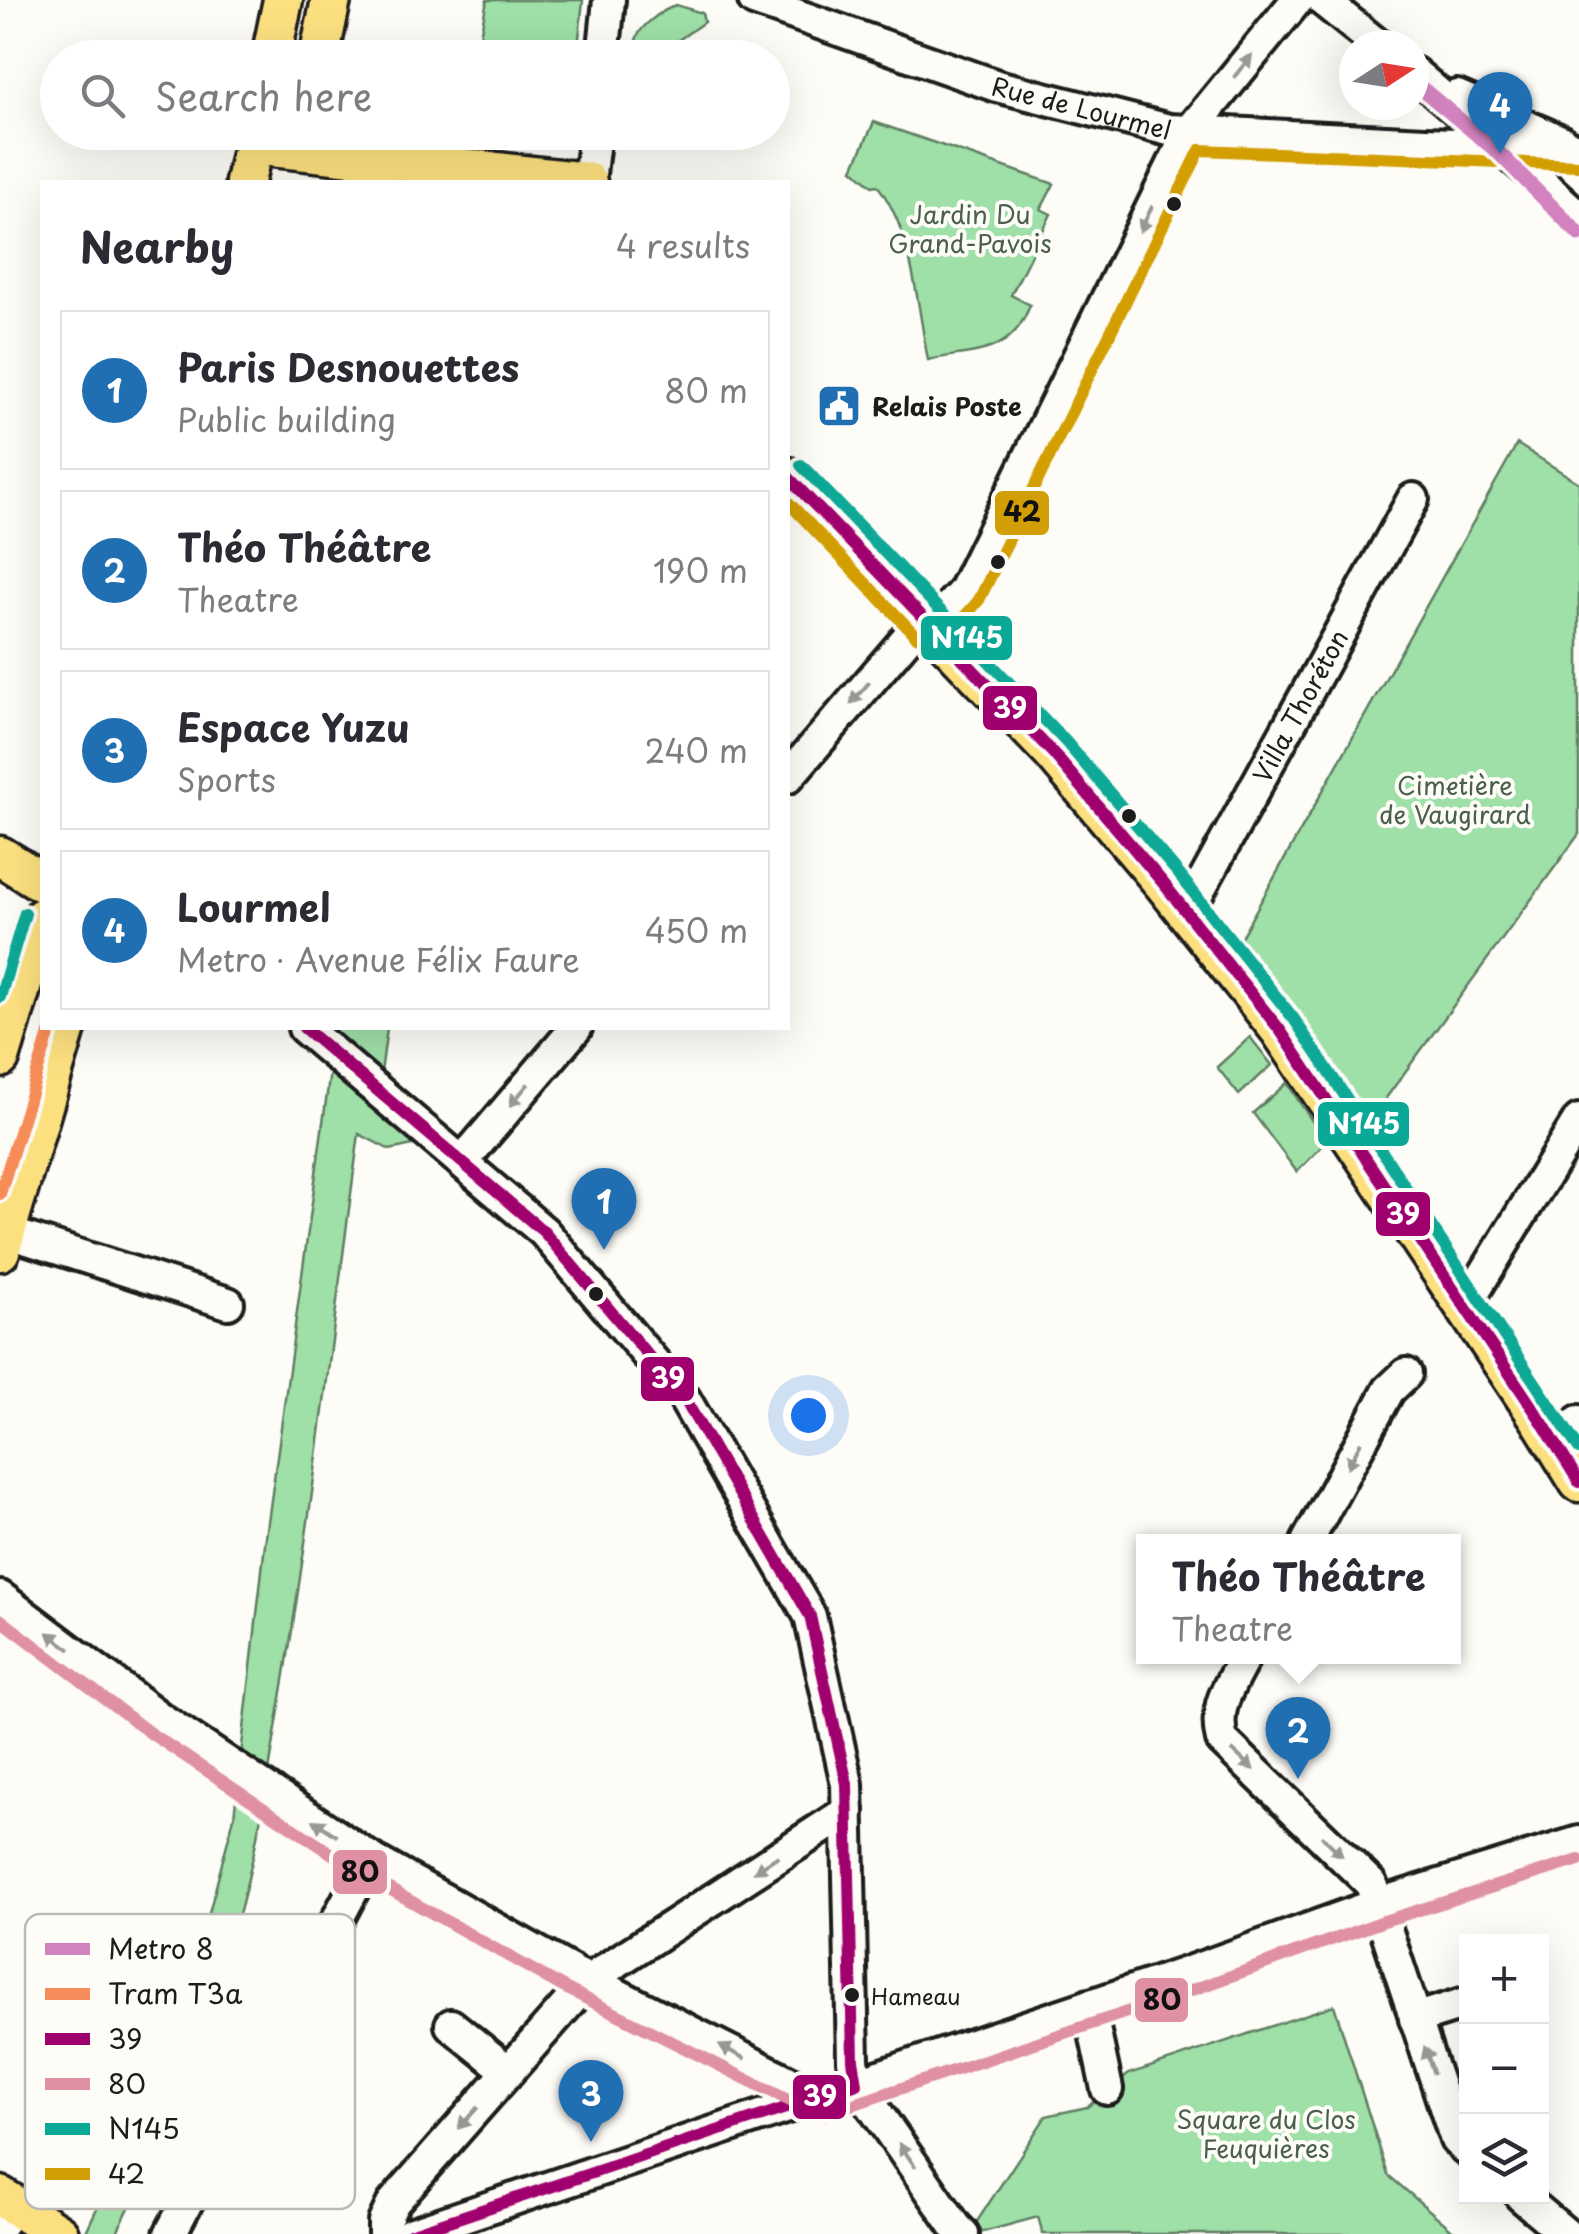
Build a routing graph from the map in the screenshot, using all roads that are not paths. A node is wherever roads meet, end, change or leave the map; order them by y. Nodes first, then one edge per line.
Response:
1 (283, 0) edge
2 (331, 0) edge
3 (610, 0) edge
4 (754, 0) edge
5 (1298, 0) edge
6 (1322, 0) edge
7 (1359, 30) edge
8 (275, 40) edge
9 (323, 40) edge
10 (605, 40) edge
11 (1429, 85) edge
12 (1429, 86) edge
13 (1425, 120) edge
14 (1189, 132) junction
15 (1424, 143) junction
16 (1500, 145) junction
17 (1579, 149) edge
18 (252, 150) edge
19 (592, 150) edge
20 (303, 155) edge
21 (1534, 174) junction
22 (245, 180) edge
23 (567, 180) edge
24 (588, 180) edge
25 (1579, 217) edge
26 (790, 479) edge
27 (1414, 499) dead end
28 (927, 623) junction
29 (790, 775) edge
30 (0, 856) edge
31 (40, 881) edge
32 (1187, 912) junction
33 (40, 925) edge
34 (65, 1030) edge
35 (306, 1030) edge
36 (574, 1030) edge
37 (0, 1058) edge
38 (1579, 1120) edge
39 (462, 1162) junction
40 (3, 1242) edge
41 (228, 1303) dead end
42 (1465, 1306) junction
43 (1406, 1374) dead end
44 (1573, 1452) edge
45 (1311, 1534) edge
46 (0, 1597) edge
47 (1241, 1664) edge
48 (848, 1811) junction
49 (1579, 1842) edge
50 (370, 1858) junction
51 (1378, 1904) junction
52 (340, 1914) edge
53 (590, 1980) junction
54 (1459, 2004) edge
55 (1089, 2006) junction
56 (1415, 2019) junction
57 (450, 2025) dead end
58 (509, 2072) junction
59 (857, 2084) junction
60 (1108, 2090) dead end
61 (819, 2097) junction
62 (1459, 2142) edge
63 (5, 2209) edge
64 (183, 2209) edge
65 (1528, 2214) edge
66 (956, 2232) edge
67 (59, 2234) edge
68 (170, 2234) edge
69 (384, 2234) edge
70 (410, 2234) edge
71 (1566, 2234) edge

1 - 8 main road
2 - 9 main road
3 - 10 street
4 - 14 street, Rue de Lourmel
14 -> 5 street
6 - 7 street
11 - 17 street
12 - 16 street
13 - 15 street
14 - 15 street, Rue de Lourmel
14 -> 28 street
15 - 16 street, Rue de Lourmel
16 - 17 street, Rue de Lourmel
16 - 21 street
17 - 21 street
18 - 22 main road
19 - 24 street
20 - 23 main road
21 - 25 street
26 - 28 main road
27 - 32 street, Villa Thoréton
28 -> 29 street
28 - 32 main road
30 - 31 main road
32 - 42 main road
33 - 37 main road
34 - 40 main road
35 - 39 street
36 -> 39 street
38 - 42 street
39 - 48 street
40 - 41 street
42 - 44 main road
43 -> 45 street
50 -> 46 street
47 -> 51 street
48 -> 53 street
48 - 59 street
49 - 51 street
50 - 52 street
50 - 53 street
51 - 55 street
51 - 56 street
53 - 58 street
61 -> 53 street
54 - 56 street
55 - 59 street
55 - 60 street
62 -> 56 street
57 - 58 street
58 -> 69 street
59 - 61 street
66 -> 59 street
61 - 70 street
63 - 67 main road
64 - 68 street
65 - 71 street

